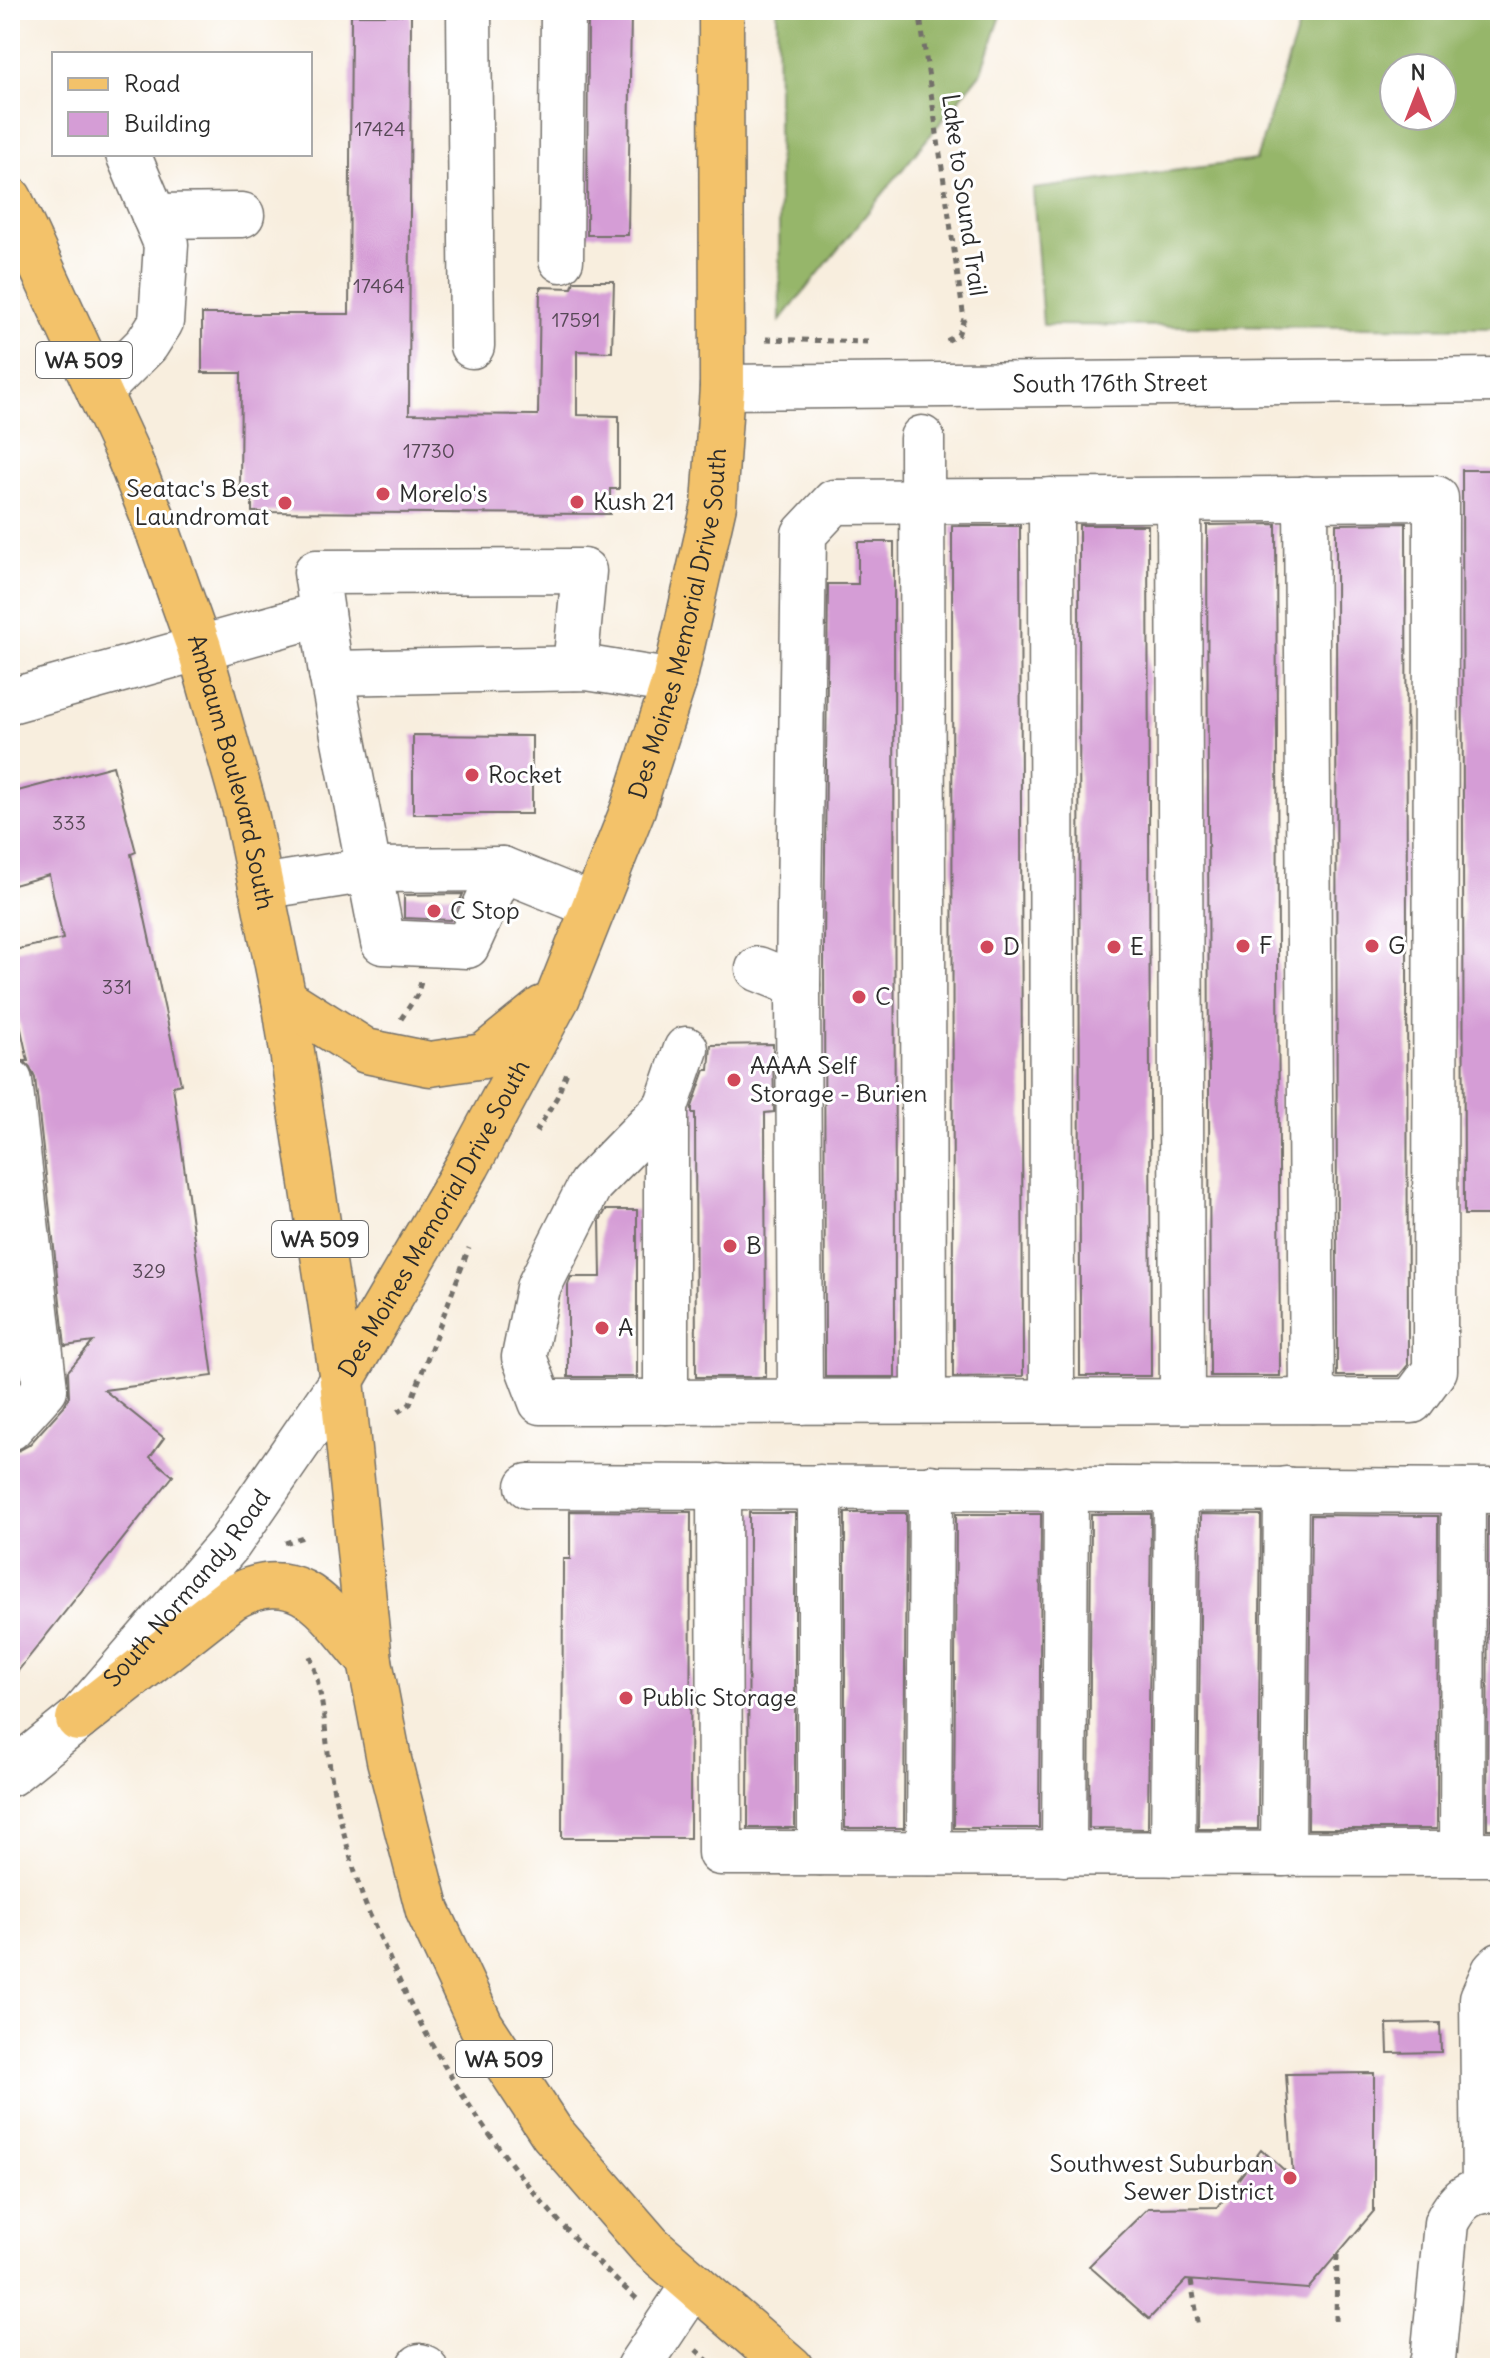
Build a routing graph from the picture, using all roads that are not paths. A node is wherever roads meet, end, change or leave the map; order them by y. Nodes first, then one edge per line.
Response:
1 (469, 10) edge
2 (563, 10) edge
3 (721, 10) edge
4 (129, 156) edge
5 (10, 199) edge
6 (242, 215) dead end
7 (154, 216) junction
8 (561, 260) dead end
9 (472, 346) dead end
10 (1500, 380) edge
11 (722, 387) junction
12 (99, 392) junction
13 (922, 438) dead end
14 (1306, 498) junction
15 (1051, 500) junction
16 (1179, 500) junction
17 (922, 501) junction
18 (322, 614) junction
19 (199, 647) junction
20 (575, 668) junction
21 (331, 673) junction
22 (674, 682) junction
23 (10, 701) edge
24 (502, 869) junction
25 (369, 870) junction
26 (261, 887) junction
27 (594, 906) junction
28 (758, 969) dead end
29 (798, 985) junction
30 (558, 997) junction
31 (284, 999) junction
32 (686, 1049) dead end
33 (10, 1081) edge
34 (666, 1107) junction
35 (342, 1380) junction
36 (924, 1401) junction
37 (1052, 1401) junction
38 (1182, 1401) junction
39 (1312, 1401) junction
40 (666, 1402) junction
41 (800, 1402) junction
42 (10, 1428) edge
43 (528, 1486) dead end
44 (719, 1486) junction
45 (820, 1487) junction
46 (931, 1487) junction
47 (1066, 1488) junction
48 (1176, 1489) junction
49 (1286, 1489) junction
50 (1482, 1491) edge
51 (370, 1661) junction
52 (78, 1719) junction
53 (10, 1774) edge
54 (820, 1853) junction
55 (929, 1853) junction
56 (1064, 1854) junction
57 (1173, 1854) junction
58 (1283, 1854) junction
59 (1481, 1854) edge
60 (1500, 1965) edge
61 (1492, 2189) edge
62 (694, 2284) junction
63 (638, 2368) edge
64 (791, 2368) edge
65 (1430, 2368) edge

1 - 9 street
2 - 8 street
3 - 11 main road, Des Moines Memorial Drive South
4 - 7 street
5 - 12 main road, Ambaum Boulevard South / WA 509
6 - 7 street
7 - 12 street
10 - 11 street, South 176th Street
11 - 22 main road, Des Moines Memorial Drive South
12 - 19 main road, Ambaum Boulevard South / WA 509
13 - 17 street
14 - 16 street
14 - 39 street
14 - 39 street
15 - 16 street
15 - 17 street
15 - 37 street
16 - 38 street
17 - 29 street
17 - 36 street
18 - 19 street
18 - 20 street
18 - 21 street
19 - 23 street
19 - 26 main road, Ambaum Boulevard South / WA 509
20 - 21 street
20 - 22 street
21 - 25 street
22 - 27 main road, Des Moines Memorial Drive South
24 - 25 street
24 - 25 street
24 - 27 street
25 - 26 street
26 - 31 main road, Ambaum Boulevard South / WA 509
27 - 30 main road, Des Moines Memorial Drive South
28 - 29 street
29 - 41 street
30 - 31 main road
30 - 35 main road, Des Moines Memorial Drive South
31 - 35 main road, Ambaum Boulevard South / WA 509
32 - 34 street
33 - 42 street
34 - 40 street
34 - 40 street
35 - 51 main road, Des Moines Memorial Drive South / WA 509
35 - 52 street, South Normandy Road
36 - 37 street
36 - 41 street
37 - 38 street
38 - 39 street
40 - 41 street
43 - 44 street
44 - 45 street
44 - 54 street
45 - 46 street
45 - 54 street
46 - 47 street
46 - 55 street
47 - 48 street
47 - 56 street
48 - 49 street
48 - 57 street
49 - 50 street
49 - 58 street
50 - 59 street
51 - 52 main road
51 - 62 main road, Des Moines Memorial Drive South / WA 509
52 - 53 street, South Normandy Road
54 - 55 street
55 - 56 street
56 - 57 street
57 - 58 street
58 - 59 street
60 - 61 street
61 - 65 street
62 - 63 street
62 - 64 main road, Des Moines Memorial Drive South / WA 509

